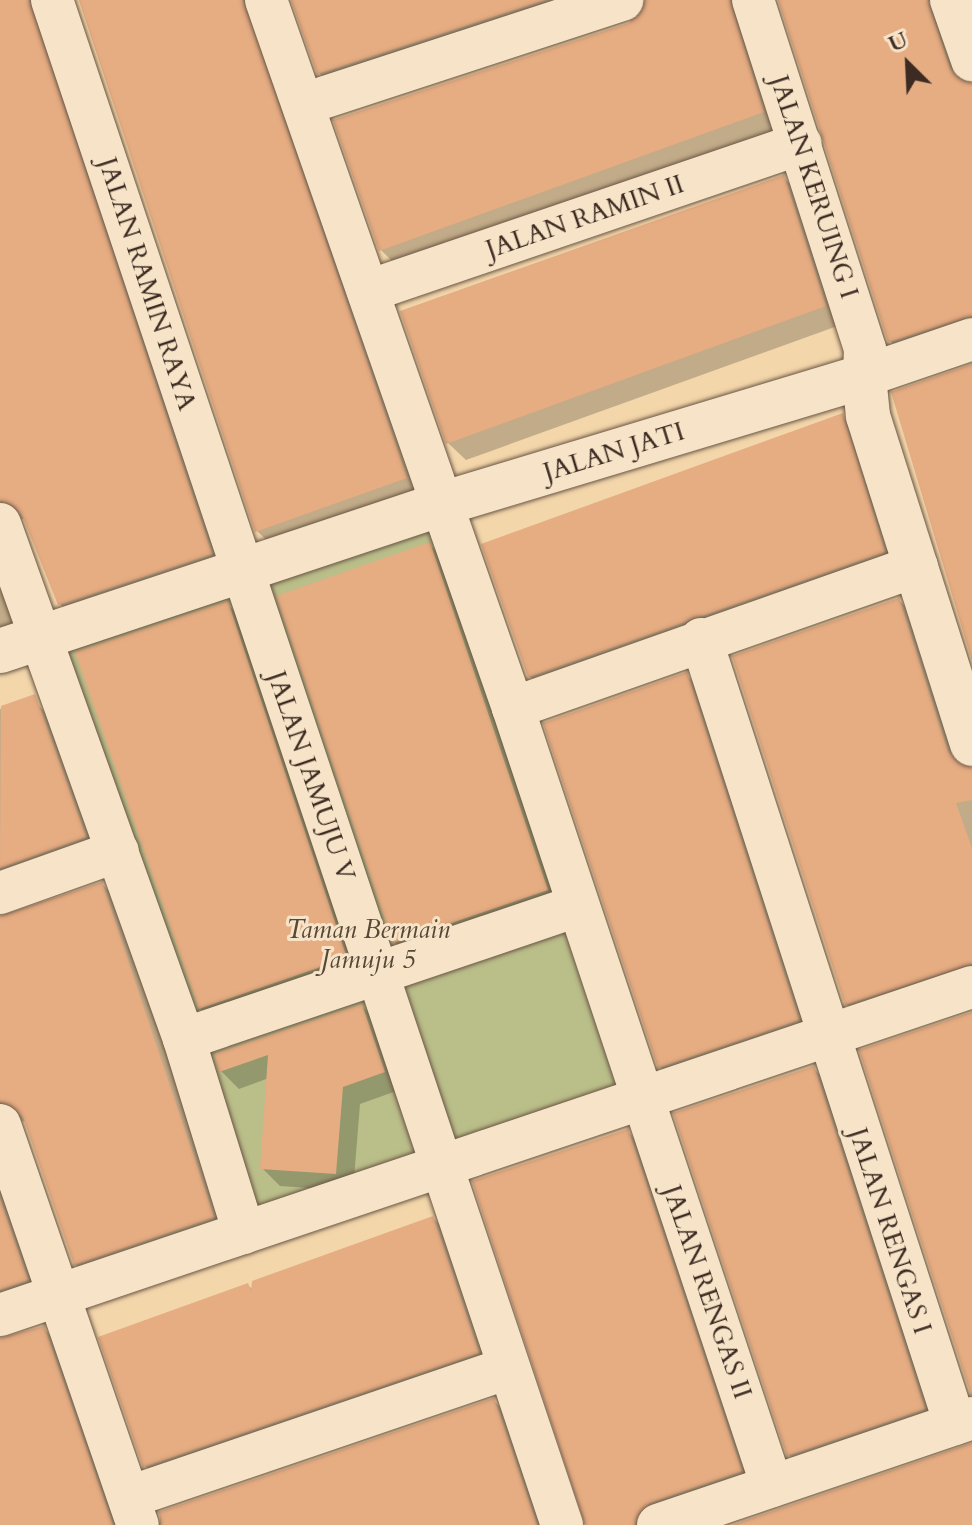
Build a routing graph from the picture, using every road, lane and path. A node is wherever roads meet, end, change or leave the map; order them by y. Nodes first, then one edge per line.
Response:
1 (52, 0) edge
2 (266, 0) edge
3 (622, 0) edge
4 (753, 0) edge
5 (951, 0) edge
6 (972, 60) edge
7 (304, 104) junction
8 (801, 144) junction
9 (368, 291) junction
10 (972, 339) edge
11 (864, 376) junction
12 (438, 505) junction
13 (0, 524) edge
14 (917, 566) junction
15 (242, 569) junction
16 (701, 639) junction
17 (20, 644) edge
18 (513, 708) junction
19 (972, 744) edge
20 (118, 851) junction
21 (0, 893) edge
22 (574, 907) junction
23 (375, 969) junction
24 (972, 987) edge
25 (826, 1037) junction
26 (184, 1039) junction
27 (642, 1097) junction
28 (0, 1125) edge
29 (441, 1165) junction
30 (244, 1233) junction
31 (58, 1295) junction
32 (0, 1315) edge
33 (509, 1368) junction
34 (963, 1421) edge
35 (772, 1486) junction
36 (134, 1511) edge
37 (562, 1525) edge
38 (658, 1525) edge

1 - 15 street, JALAN RAMIN RAYA
2 - 7 street, JALAN RENGAS II
3 - 7 street
4 - 8 street, JALAN KERUING I
5 - 6 street
7 - 9 street, JALAN RENGAS II
8 - 9 street, JALAN RAMIN II
8 - 11 street, JALAN KERUING I
9 - 12 street, JALAN RENGAS II
10 - 11 street
11 - 12 street, JALAN JATI
11 - 14 street
12 - 15 street, JALAN JATI
12 - 18 street, JALAN RENGAS II
13 - 17 street
14 - 16 street
14 - 19 street
15 - 17 street, JALAN JATI
15 - 23 street, JALAN JAMUJU V
16 - 18 street
16 - 25 street, JALAN RENGAS I
17 - 20 street
18 - 22 street, JALAN RENGAS II
20 - 21 street
20 - 26 street
22 - 23 street
22 - 27 street, JALAN RENGAS II
23 - 26 street
23 - 29 street, JALAN JAMUJU V
24 - 25 street
25 - 27 street
25 - 34 street, JALAN RENGAS I
26 - 30 street
27 - 29 street
27 - 35 street, JALAN RENGAS II
28 - 31 street
29 - 30 street
29 - 33 street, JALAN JAMUJU V
30 - 31 street
31 - 32 street
31 - 36 street
33 - 36 street
33 - 37 street, JALAN JAMUJU V
34 - 35 street
35 - 38 street

